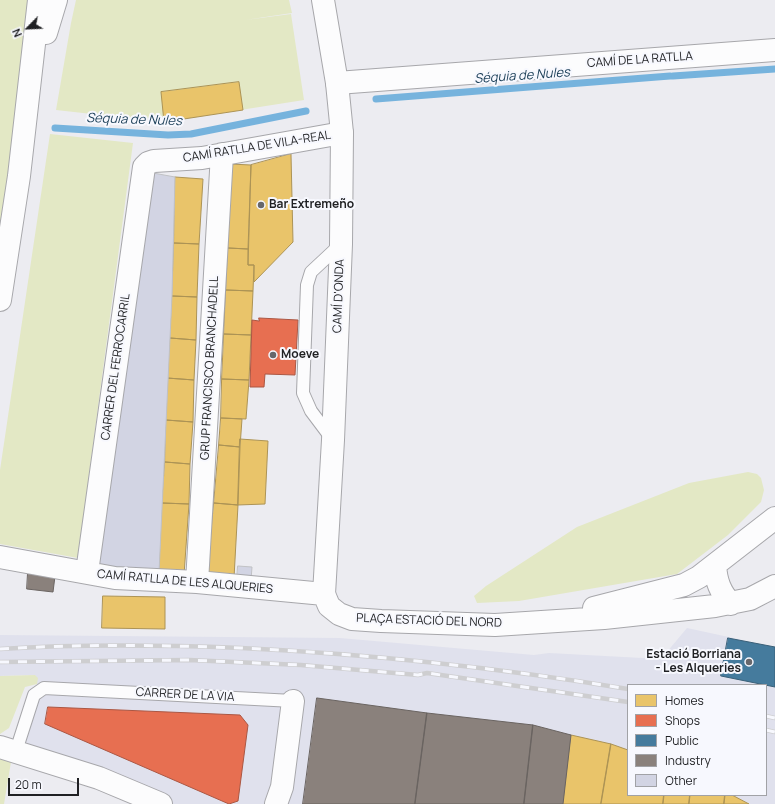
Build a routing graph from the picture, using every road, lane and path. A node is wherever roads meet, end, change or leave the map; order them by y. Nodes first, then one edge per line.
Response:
1 (40, 0) edge
2 (56, 0) edge
3 (323, 0) edge
4 (775, 50) edge
5 (338, 83) junction
6 (28, 90) junction
7 (342, 133) junction
8 (222, 154) junction
9 (148, 163) joint
10 (341, 244) junction
11 (0, 300) edge
12 (333, 440) junction
13 (775, 519) edge
14 (0, 557) edge
15 (715, 565) junction
16 (87, 572) junction
17 (198, 582) junction
18 (775, 586) edge
19 (324, 594) junction
20 (731, 604) junction
21 (545, 621) junction
22 (293, 701) joint
23 (8, 749) edge
24 (161, 804) edge
25 (276, 804) edge

1 - 6 street
2 - 6 street
3 - 5 street, CAMÍ D'ONDA
4 - 5 street, CAMÍ DE LA RATLLA
5 - 7 street, CAMÍ D'ONDA
6 - 11 street
7 - 8 street, CAMÍ RATLLA DE VILA-REAL
7 - 10 street, CAMÍ D'ONDA
8 - 9 street, CAMÍ RATLLA DE VILA-REAL
8 - 17 street, GRUP FRANCISCO BRANCHADELL
9 - 16 street, CARRER DEL FERROCARRIL
10 - 12 street, CAMÍ D'ONDA
10 - 12 lane
12 - 19 street, CAMÍ D'ONDA
13 - 15 street, PLAÇA ESTACIÓ DEL NORD
14 - 16 street, CAMÍ RATLLA DE LES ALQUERIES
15 - 20 street
15 - 21 street, PLAÇA ESTACIÓ DEL NORD
16 - 17 street, CAMÍ RATLLA DE LES ALQUERIES
17 - 19 street, CAMÍ RATLLA DE LES ALQUERIES
18 - 20 street, PLAÇA ESTACIÓ DEL NORD
19 - 21 street, PLAÇA ESTACIÓ DEL NORD
20 - 21 street, PLAÇA ESTACIÓ DEL NORD
22 - 23 lane, CARRER DE LA VIA
22 - 25 street, CARRER DE LA VIA
23 - 24 street

